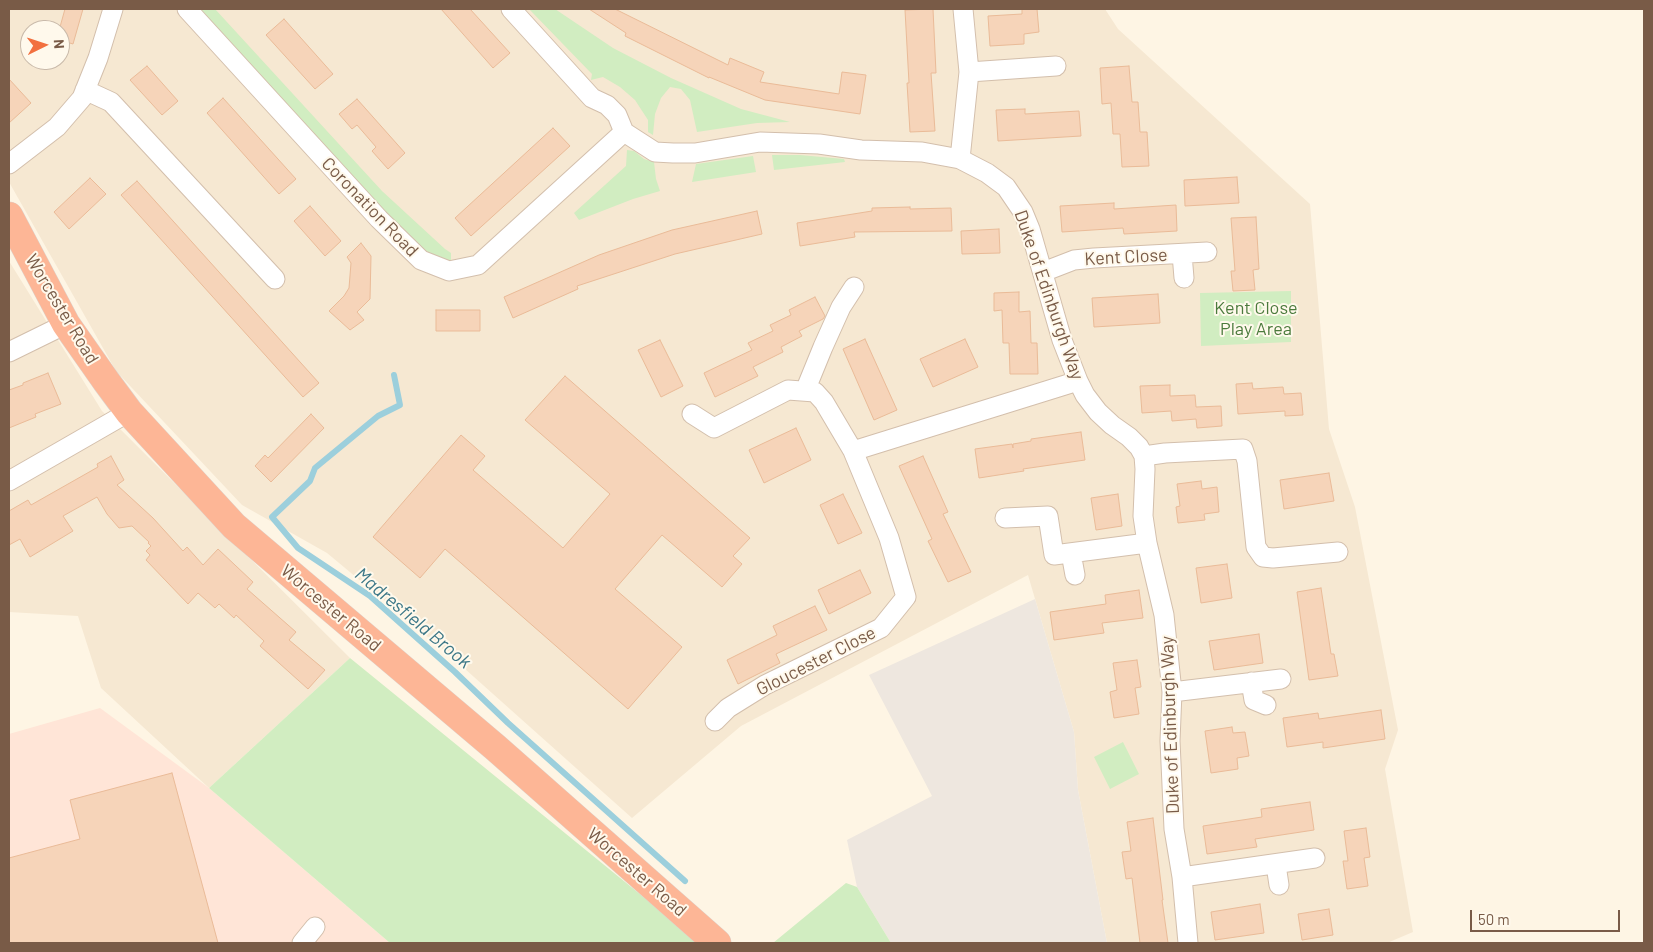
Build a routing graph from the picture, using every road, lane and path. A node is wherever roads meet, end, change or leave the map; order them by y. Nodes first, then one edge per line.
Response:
1 (113, 9) edge
2 (187, 9) edge
3 (511, 9) edge
4 (964, 9) edge
5 (1056, 66) dead end
6 (969, 72) junction
7 (85, 90) junction
8 (624, 132) junction
9 (960, 159) junction
10 (9, 164) edge
11 (9, 216) edge
12 (1207, 252) dead end
13 (1182, 254) junction
14 (1042, 272) junction
15 (275, 278) dead end
16 (1184, 278) dead end
17 (854, 287) dead end
18 (66, 324) junction
19 (9, 352) edge
20 (1078, 381) junction
21 (805, 391) junction
22 (129, 412) junction
23 (692, 414) dead end
24 (853, 451) junction
25 (1144, 456) junction
26 (9, 481) edge
27 (1005, 518) dead end
28 (1147, 543) junction
29 (1338, 552) dead end
30 (1071, 553) junction
31 (1075, 575) dead end
32 (1281, 679) dead end
33 (1251, 682) junction
34 (1172, 692) junction
35 (1266, 705) dead end
36 (715, 721) dead end
37 (1315, 858) dead end
38 (1276, 865) junction
39 (1182, 878) junction
40 (1279, 884) dead end
41 (315, 927) dead end
42 (302, 943) edge
43 (717, 943) edge
44 (1188, 943) edge

1 - 7 street
2 - 8 street, Coronation Road
3 - 8 street, Duke of Edinburgh Way
4 - 6 street
5 - 6 street
6 - 9 street
7 - 10 street
7 - 15 street
8 - 9 street, Duke of Edinburgh Way
9 - 14 street, Duke of Edinburgh Way
11 - 18 highway, Worcester Road
12 - 13 street, Kent Close
13 - 14 street, Kent Close
13 - 16 street, Kent Close
14 - 20 street, Duke of Edinburgh Way
17 - 21 street
18 - 19 street
18 - 22 highway, Worcester Road
20 - 24 street
20 - 25 street, Duke of Edinburgh Way
21 - 23 street
21 - 24 street, Gloucester Close
22 - 26 street
22 - 43 highway, Worcester Road
24 - 36 street, Gloucester Close
25 - 28 street, Duke of Edinburgh Way
25 - 29 street
27 - 30 street
28 - 30 street
28 - 34 street, Duke of Edinburgh Way
30 - 31 street
32 - 33 street
33 - 34 street
33 - 35 street
34 - 39 street, Duke of Edinburgh Way
37 - 38 street
38 - 39 street
38 - 40 street
39 - 44 street, Duke of Edinburgh Way
41 - 42 street

